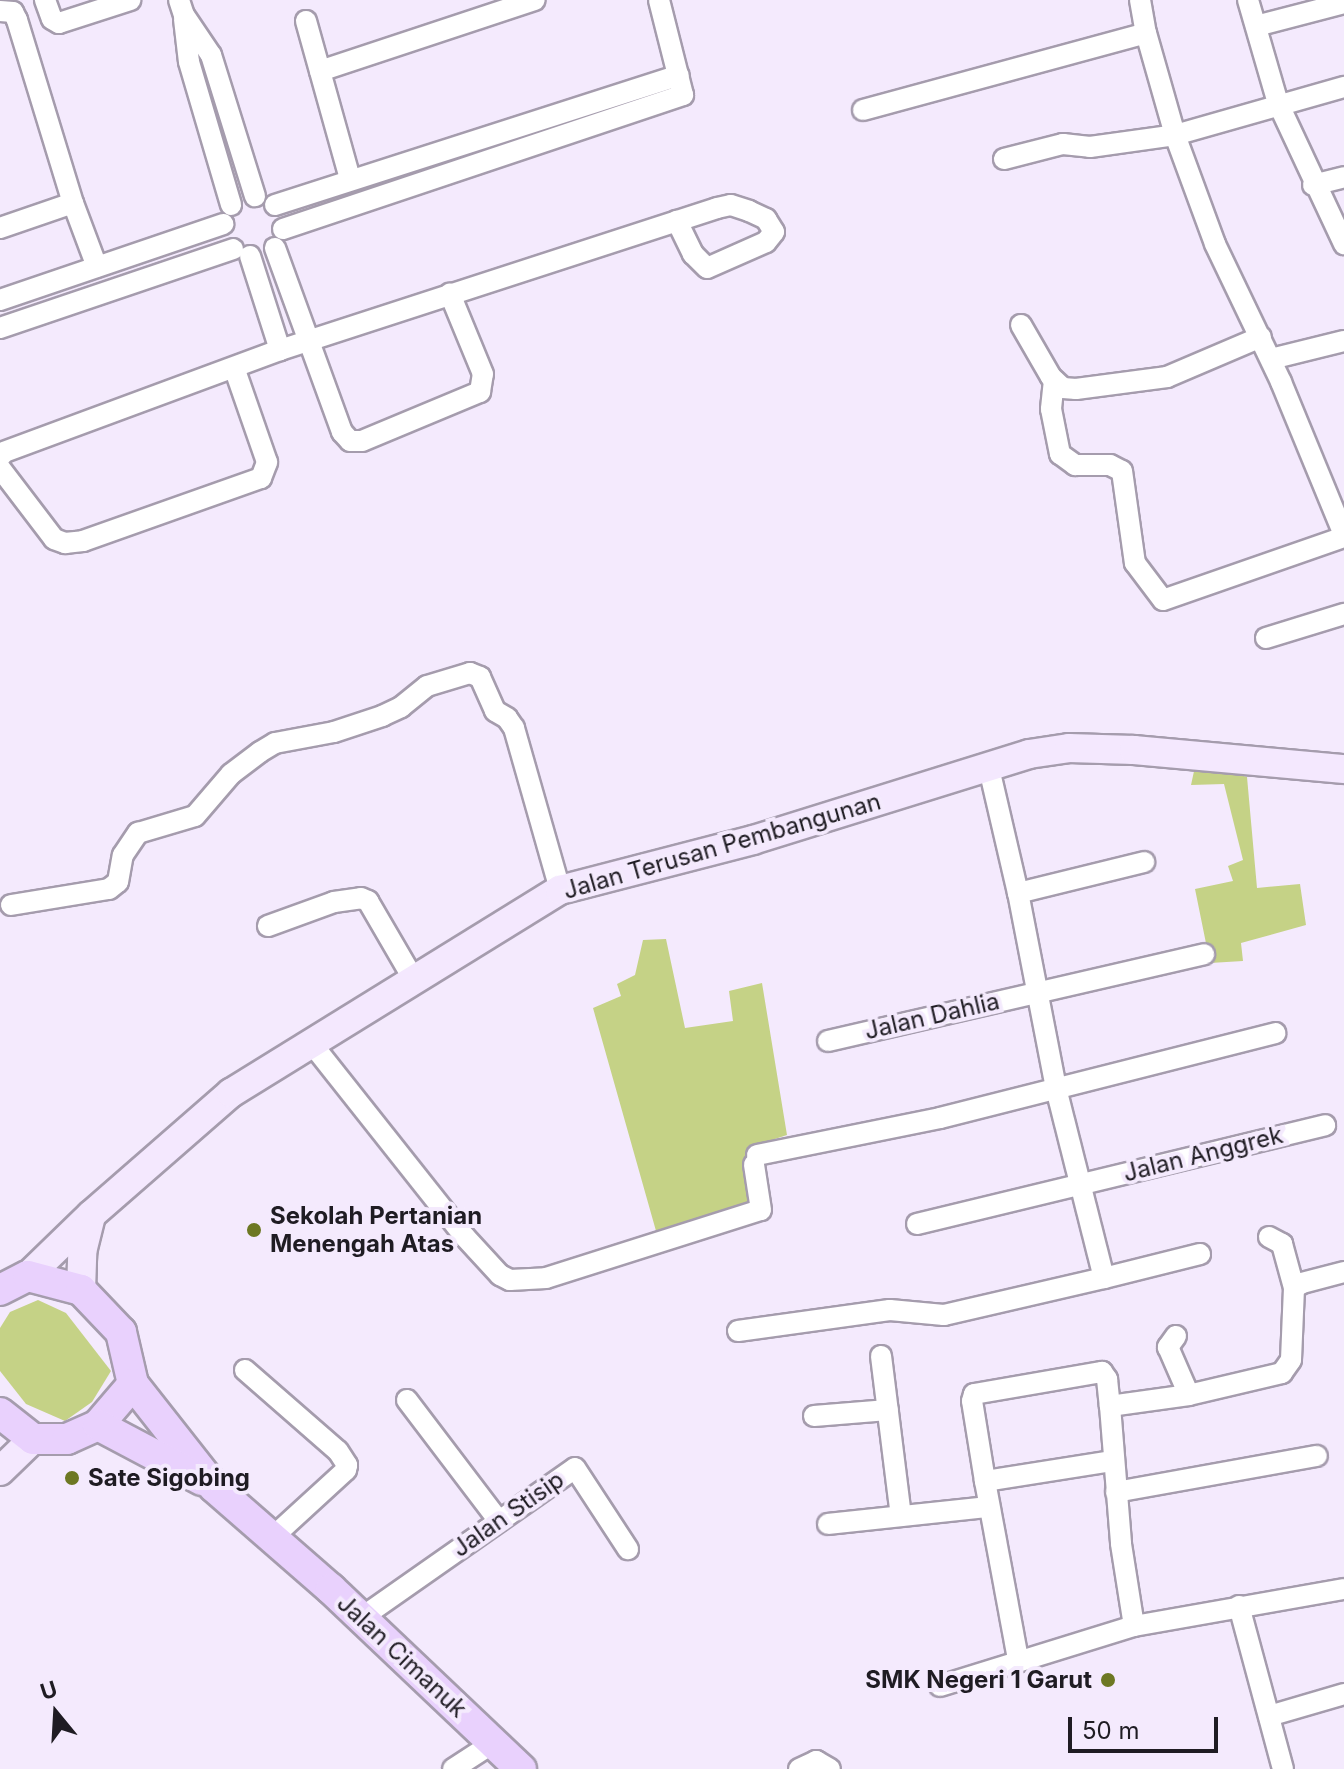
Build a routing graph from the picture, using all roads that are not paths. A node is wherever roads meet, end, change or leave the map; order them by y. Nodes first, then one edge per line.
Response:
1 (45, 0) edge
2 (130, 0) edge
3 (535, 0) edge
4 (659, 0) edge
5 (1140, 0) edge
6 (1248, 0) edge
7 (1344, 3) edge
8 (181, 7) edge
9 (0, 11) edge
10 (306, 21) dead end
11 (1256, 26) junction
12 (1146, 33) junction
13 (320, 71) junction
14 (679, 75) junction
15 (1344, 87) edge
16 (1278, 103) junction
17 (863, 110) dead end
18 (1175, 135) junction
19 (481, 138) junction
20 (1004, 159) dead end
21 (488, 161) junction
22 (1344, 177) edge
23 (350, 179) junction
24 (1313, 185) junction
25 (255, 196) junction
26 (73, 203) junction
27 (231, 205) junction
28 (275, 205) junction
29 (677, 221) dead end
30 (223, 224) junction
31 (0, 228) edge
32 (279, 239) junction
33 (1344, 244) edge
34 (241, 252) junction
35 (97, 267) junction
36 (450, 294) junction
37 (0, 300) edge
38 (1021, 325) dead end
39 (0, 328) edge
40 (1261, 337) junction
41 (308, 341) junction
42 (1344, 341) edge
43 (280, 350) junction
44 (1271, 359) junction
45 (235, 370) junction
46 (1054, 380) junction
47 (0, 457) edge
48 (0, 468) edge
49 (1344, 536) edge
50 (1344, 614) edge
51 (1266, 638) dead end
52 (989, 768) junction
53 (1344, 769) edge
54 (1144, 862) dead end
55 (560, 890) junction
56 (1018, 893) junction
57 (11, 905) dead end
58 (268, 926) dead end
59 (1204, 954) dead end
60 (414, 980) junction
61 (1037, 992) junction
62 (1275, 1033) dead end
63 (828, 1041) dead end
64 (312, 1044) junction
65 (1056, 1088) junction
66 (1325, 1125) dead end
67 (1081, 1184) junction
68 (91, 1215) junction
69 (917, 1224) dead end
70 (1269, 1237) dead end
71 (1200, 1254) dead end
72 (1344, 1272) edge
73 (11, 1278) edge
74 (1104, 1278) junction
75 (1294, 1288) junction
76 (81, 1290) junction
77 (738, 1331) dead end
78 (1176, 1336) dead end
79 (881, 1356) dead end
80 (245, 1370) dead end
81 (133, 1384) junction
82 (1189, 1395) junction
83 (407, 1400) dead end
84 (1110, 1406) junction
85 (888, 1410) junction
86 (0, 1413) edge
87 (814, 1416) dead end
88 (98, 1425) junction
89 (33, 1439) junction
90 (1317, 1456) dead end
91 (1112, 1461) junction
92 (0, 1471) edge
93 (985, 1481) junction
94 (214, 1487) junction
95 (1116, 1492) junction
96 (988, 1507) junction
97 (901, 1516) junction
98 (499, 1521) junction
99 (828, 1524) dead end
100 (277, 1542) junction
101 (628, 1549) dead end
102 (1344, 1589) edge
103 (1239, 1606) junction
104 (361, 1618) junction
105 (1134, 1626) junction
106 (1018, 1659) junction
107 (940, 1686) dead end
108 (1344, 1694) edge
109 (1269, 1716) junction
110 (493, 1743) junction
111 (453, 1769) edge
112 (521, 1769) edge
113 (799, 1769) edge
114 (830, 1769) edge
115 (1283, 1769) edge

1 - 2 street
3 - 13 street
4 - 14 street
5 - 12 street
6 - 11 street
7 - 11 street
8 - 25 street
8 - 27 street
9 - 26 street
10 - 13 street
11 - 16 street
12 - 17 street
12 - 18 street
13 - 23 street
14 - 19 street
14 - 21 street
15 - 16 street
16 - 18 street
16 - 24 street
18 - 20 street
18 - 40 street
19 - 21 street
19 - 23 street
21 - 32 street
22 - 24 street
23 - 28 street
24 - 33 street
25 - 27 street
25 - 28 street
26 - 31 street
26 - 35 street
27 - 30 street
28 - 32 street
29 - 36 street
30 - 34 street
30 - 35 street
32 - 34 street
32 - 41 street
34 - 39 street
34 - 43 street
35 - 37 street
36 - 41 street
36 - 41 street
38 - 46 street
40 - 44 street
40 - 46 street
41 - 43 street
42 - 44 street
43 - 45 street
44 - 49 street
45 - 47 street
45 - 48 street
46 - 49 street
50 - 51 street
52 - 53 street, Jalan Terusan Pembangunan
52 - 55 street, Jalan Terusan Pembangunan
52 - 56 street
54 - 56 street
55 - 57 street
55 - 60 street, Jalan Terusan Pembangunan
56 - 61 street
58 - 60 street
59 - 61 street, Jalan Dahlia
60 - 64 street, Jalan Terusan Pembangunan
61 - 63 street, Jalan Dahlia
61 - 65 street
62 - 65 street
64 - 65 street
64 - 68 street, Jalan Terusan Pembangunan
65 - 67 street
66 - 67 street, Jalan Anggrek
67 - 69 street, Jalan Anggrek
67 - 74 street
68 - 73 street, Jalan Terusan Pembangunan
68 - 76 street
70 - 75 street
71 - 74 street
72 - 75 street
73 - 76 main road
74 - 77 street
75 - 82 street
76 - 81 main road
78 - 82 street
79 - 85 street
80 - 100 street
81 - 88 main road
81 - 94 main road
82 - 84 street
83 - 98 street
84 - 91 street
84 - 93 street
85 - 87 street
85 - 97 street
86 - 89 main road
88 - 89 main road
88 - 94 main road
89 - 92 street
90 - 95 street
91 - 93 street
91 - 95 street
93 - 96 street
94 - 100 main road, Jalan Cimanuk
95 - 105 street
96 - 97 street
96 - 106 street
97 - 99 street
98 - 101 street, Jalan Stisip
98 - 104 street, Jalan Stisip
100 - 104 main road, Jalan Cimanuk
102 - 103 street
103 - 105 street
103 - 109 street
104 - 110 main road, Jalan Cimanuk
105 - 106 street
106 - 107 street
108 - 109 street
109 - 115 street
110 - 111 street
110 - 112 main road, Jalan Cimanuk
113 - 114 street

